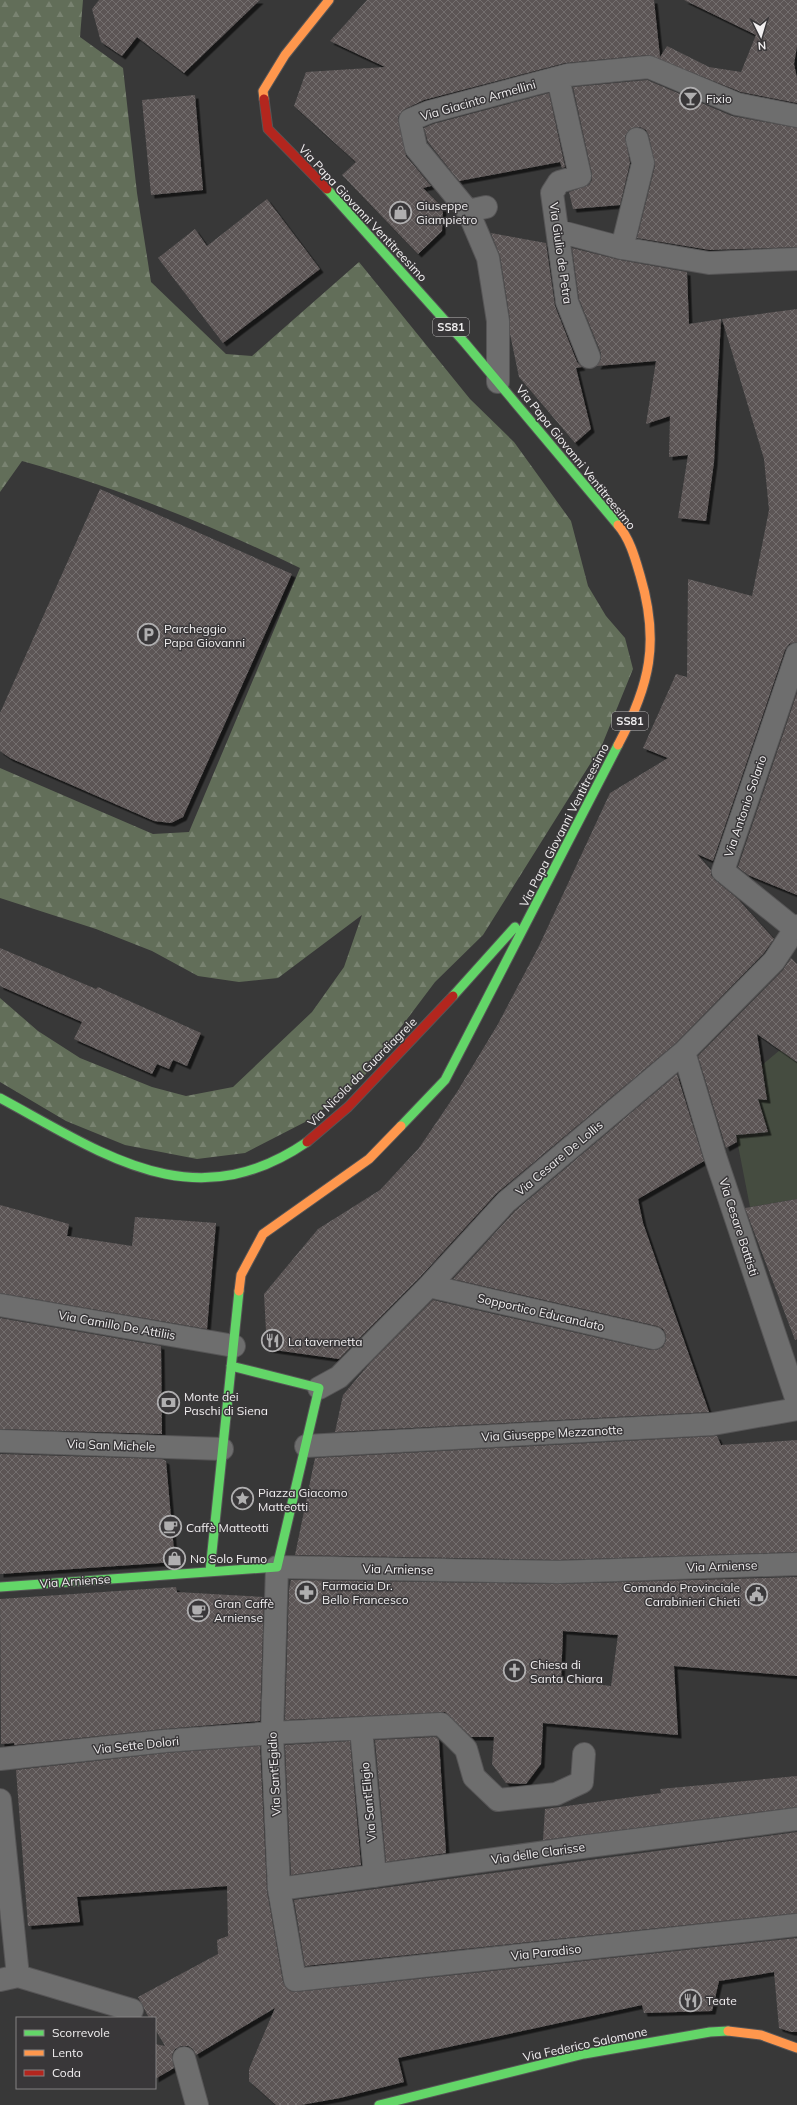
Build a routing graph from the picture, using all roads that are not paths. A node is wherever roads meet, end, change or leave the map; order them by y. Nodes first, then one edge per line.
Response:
1 (329, 0) edge
2 (558, 78) junction
3 (797, 116) edge
4 (637, 139) dead end
5 (558, 231) junction
6 (622, 248) junction
7 (795, 259) edge
8 (589, 356) dead end
9 (498, 382) junction
10 (797, 654) edge
11 (541, 895) junction
12 (796, 928) edge
13 (684, 1052) junction
14 (0, 1098) edge
15 (429, 1286) junction
16 (0, 1305) edge
17 (654, 1338) dead end
18 (232, 1356) junction
19 (319, 1388) junction
20 (797, 1401) edge
21 (797, 1409) edge
22 (0, 1441) edge
23 (306, 1446) junction
24 (222, 1449) junction
25 (797, 1564) edge
26 (277, 1567) junction
27 (210, 1571) junction
28 (0, 1587) edge
29 (361, 1729) junction
30 (272, 1733) junction
31 (584, 1754) dead end
32 (0, 1759) edge
33 (0, 1800) edge
34 (797, 1819) edge
35 (375, 1876) junction
36 (279, 1889) junction
37 (797, 1925) edge
38 (9, 1978) edge
39 (295, 1980) joint
40 (132, 2010) dead end
41 (797, 2048) edge
42 (184, 2058) dead end
43 (197, 2105) edge
44 (379, 2105) edge

1 - 9 main road, Via Papa Giovanni Ventitreesimo / SS81
2 - 3 street, Via Giacinto Armellini
2 - 5 street, Via Giulio de Petra
2 - 9 street, Via Giacinto Armellini
4 - 6 street
5 - 6 street
5 - 8 street, Via Giulio de Petra
6 - 7 street
9 - 11 main road, Via Papa Giovanni Ventitreesimo / SS81
10 - 12 street, Via Antonio Solario
11 - 14 main road, Via Nicola da Guardiagrele
11 - 18 main road, Via Papa Giovanni Ventitreesimo
12 - 13 street, Via Cesare De Lollis
13 - 15 street, Via Cesare De Lollis
13 - 20 street, Via Cesare Battisti
15 - 17 street, Sopportico Educandato
15 - 19 street, Via Cesare De Lollis
16 - 18 street, Via Camillo De Attiliis
18 - 19 main road
18 - 24 main road, Via Papa Giovanni Ventitreesimo
19 - 23 main road
21 - 23 street, Via Giuseppe Mezzanotte
22 - 24 street, Via San Michele
23 - 26 main road
24 - 27 main road, Via Papa Giovanni Ventitreesimo
25 - 26 street, Via Arniense
26 - 27 main road, Via Arniense
26 - 30 street, Via Sant'Egidio
27 - 28 main road, Via Arniense
29 - 30 street
29 - 31 street
29 - 35 street, Via Sant'Eligio
30 - 32 street, Via Sette Dolori
30 - 36 street, Via Sant'Egidio
33 - 38 street
34 - 35 street, Via delle Clarisse
35 - 36 street, Via delle Clarisse
36 - 39 street, Via Sant'Egidio
37 - 39 street, Via Paradiso
38 - 40 street
41 - 44 main road, Via Federico Salomone
42 - 43 street

